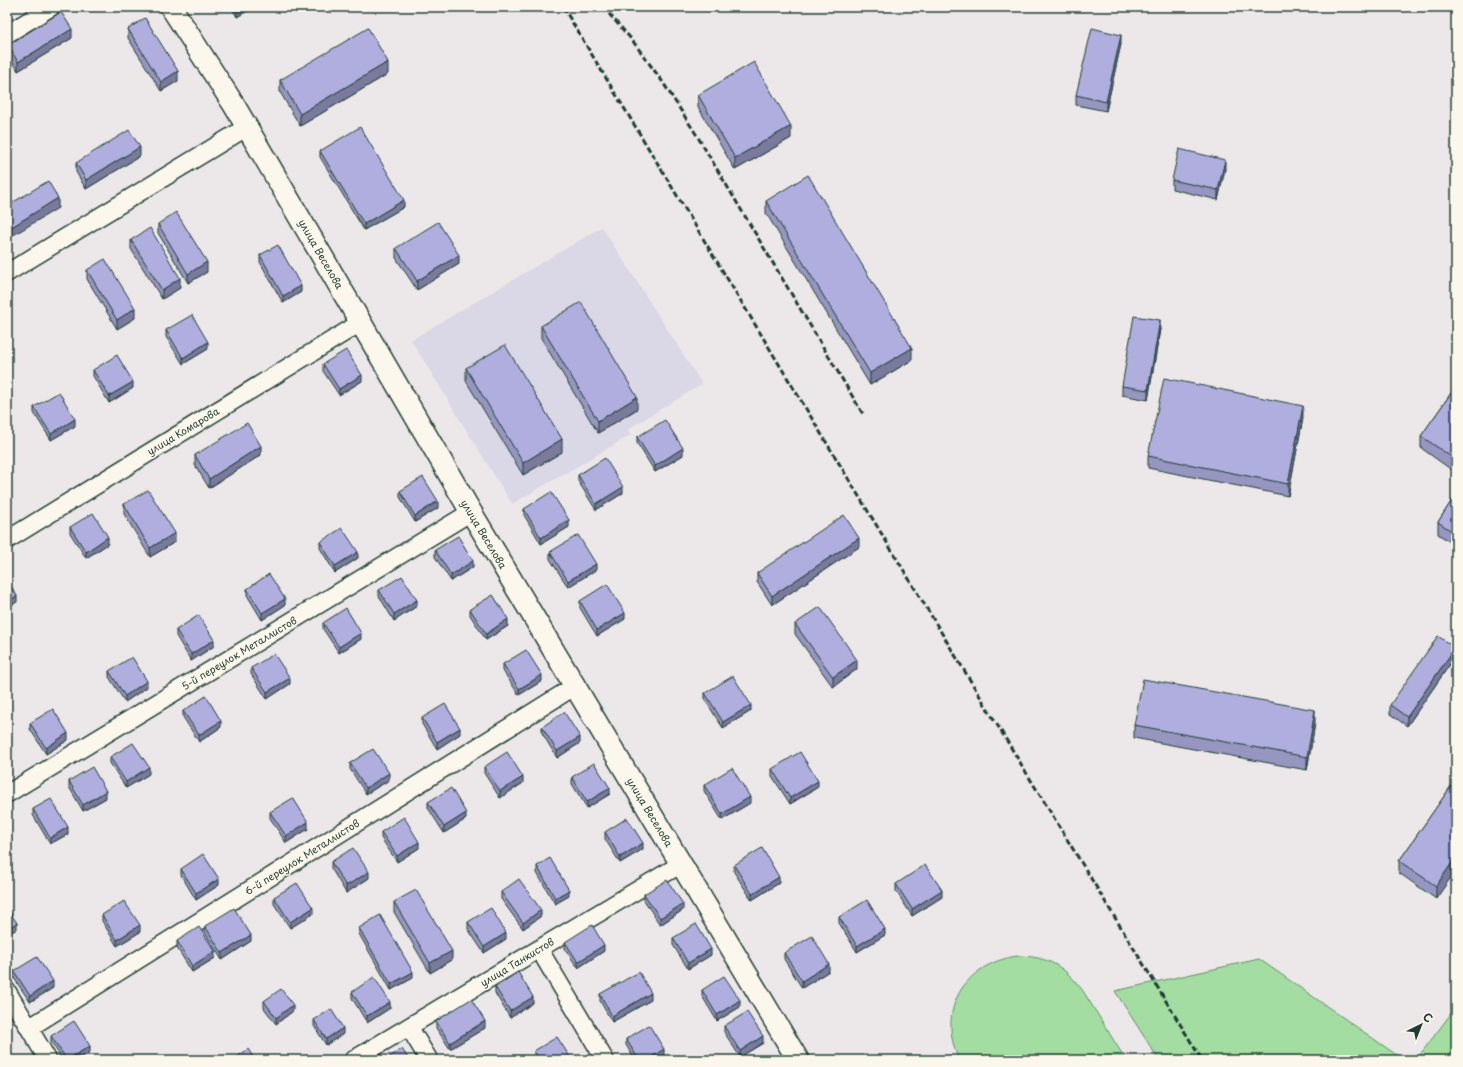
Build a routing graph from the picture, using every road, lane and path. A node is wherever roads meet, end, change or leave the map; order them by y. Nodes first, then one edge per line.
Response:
1 (51, 7) edge
2 (171, 7) edge
3 (7, 34) edge
4 (247, 127) junction
5 (7, 273) edge
6 (360, 323) junction
7 (471, 512) junction
8 (7, 540) edge
9 (575, 686) junction
10 (7, 794) edge
11 (681, 864) junction
12 (539, 949) junction
13 (7, 991) edge
14 (409, 1027) junction
15 (29, 1028) junction
16 (48, 1060) edge
17 (353, 1060) edge
18 (429, 1060) edge
19 (605, 1060) edge
20 (798, 1060) edge

1 - 3 street
2 - 4 street, улица Веселова
4 - 5 street
4 - 6 street, улица Веселова
6 - 7 street, улица Веселова
6 - 8 street, улица Комарова
7 - 9 street, улица Веселова
7 - 10 street, 5-й переулок Металлистов
9 - 11 street, улица Веселова
9 - 15 street, 6-й переулок Металлистов
11 - 12 street, улица Танкистов
11 - 20 street, улица Веселова
12 - 14 street, улица Танкистов
12 - 19 street
13 - 15 street
14 - 17 street, улица Танкистов
14 - 18 street
15 - 16 street

